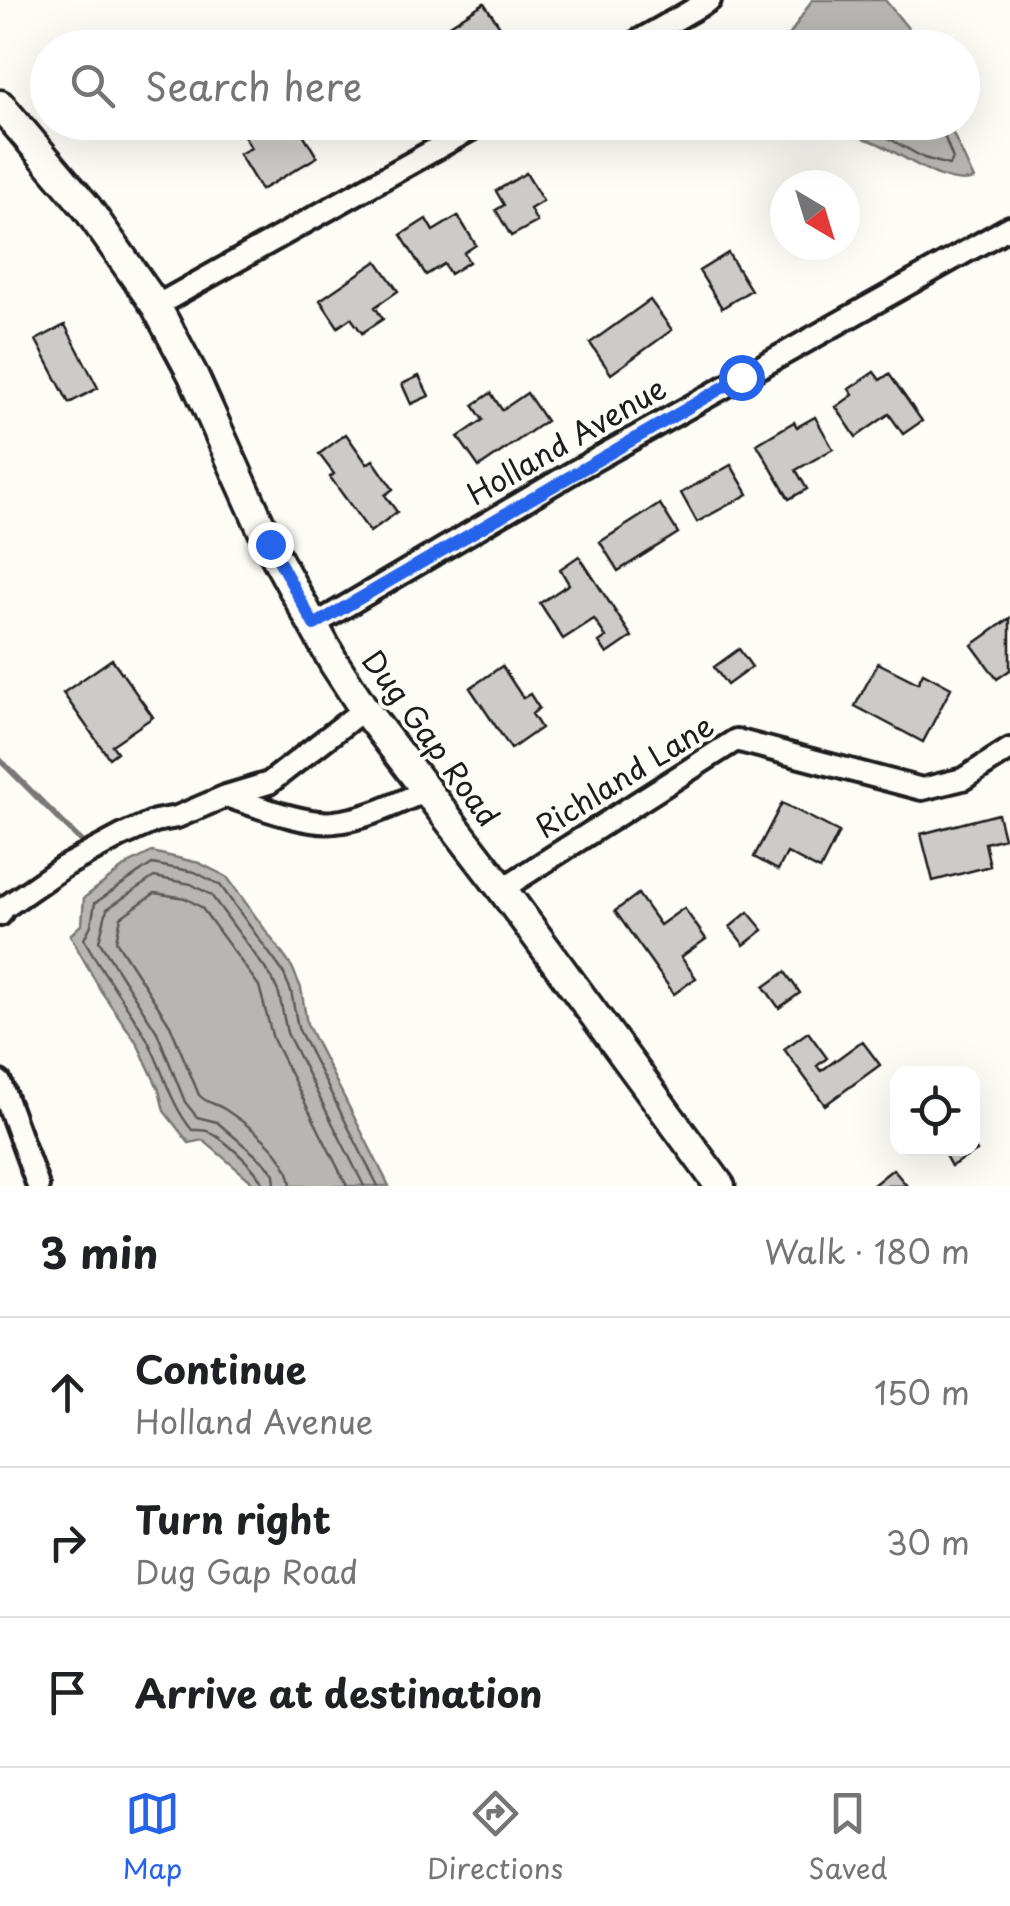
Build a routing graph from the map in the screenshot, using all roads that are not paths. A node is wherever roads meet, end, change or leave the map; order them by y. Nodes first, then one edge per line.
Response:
1 (710, 0) edge
2 (658, 30) edge
3 (0, 105) edge
4 (452, 140) edge
5 (1010, 227) edge
6 (156, 306) junction
7 (314, 625) junction
8 (364, 709) junction
9 (1010, 749) edge
10 (426, 791) junction
11 (226, 796) junction
12 (502, 889) junction
13 (0, 915) edge
14 (0, 1082) edge
15 (38, 1186) edge
16 (720, 1186) edge

1 - 2 street
3 - 6 street, Dug Gap Road
4 - 6 street
5 - 7 street, Holland Avenue
6 - 7 street, Dug Gap Road
7 - 8 street, Dug Gap Road
8 - 10 street, Dug Gap Road
8 - 11 street
9 - 12 street, Richland Lane
10 - 11 street
10 - 12 street, Dug Gap Road
11 - 13 street
12 - 16 street, Dug Gap Road
14 - 15 street

